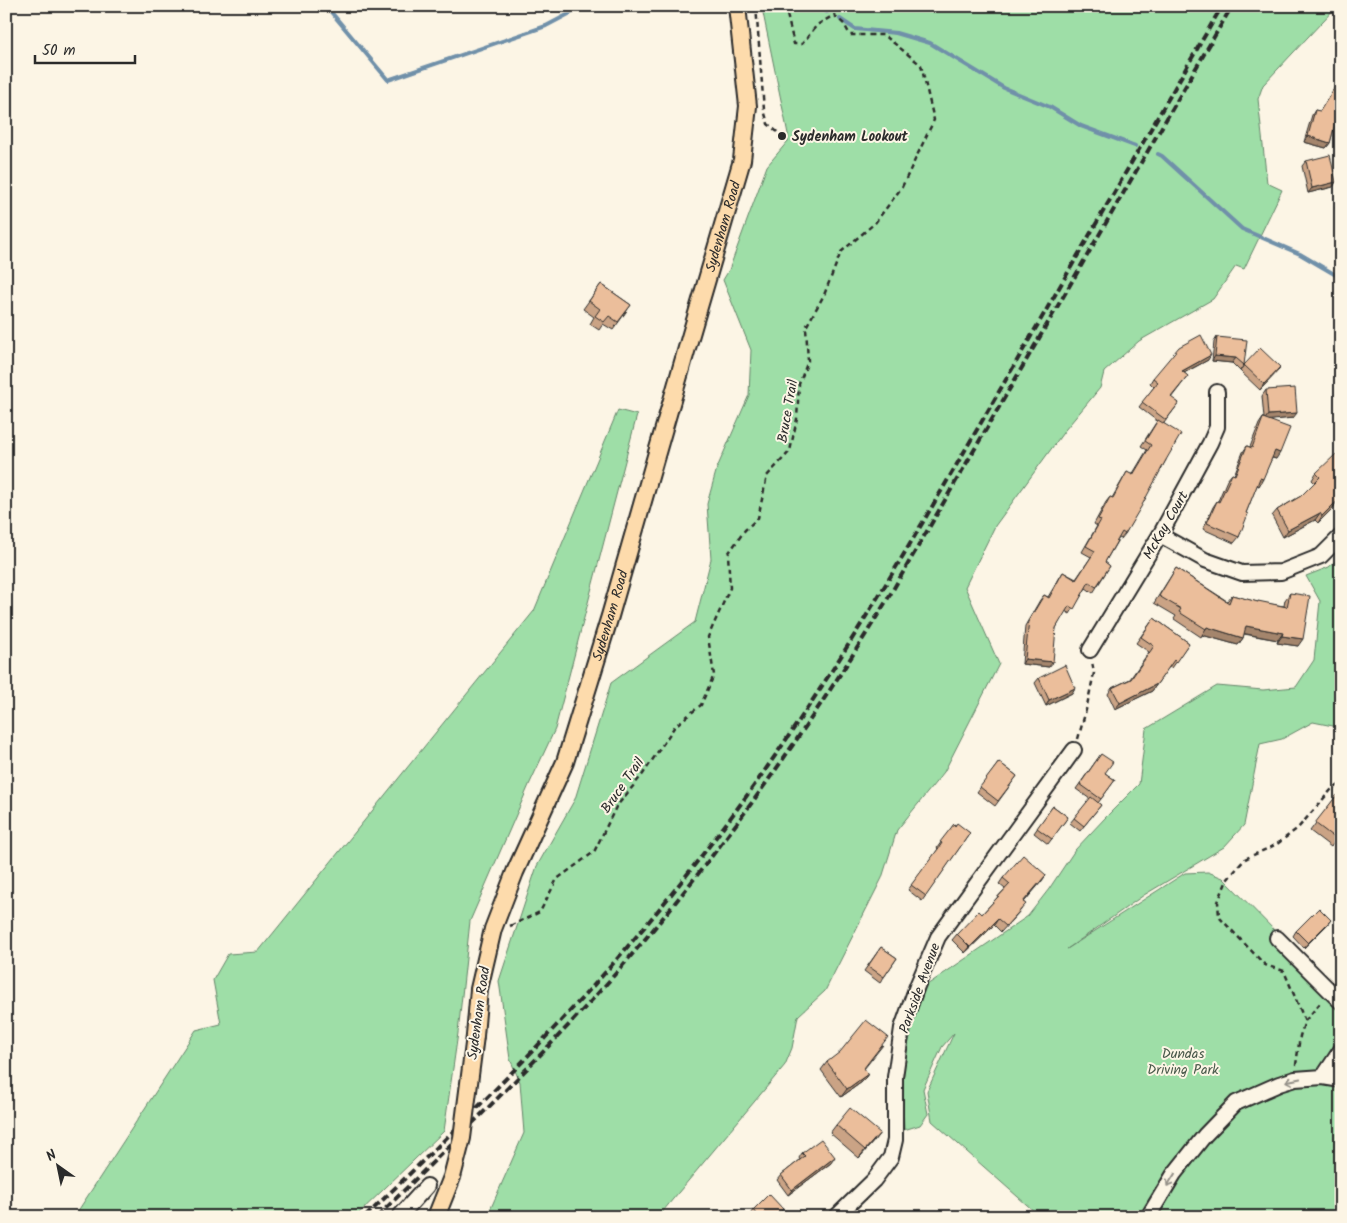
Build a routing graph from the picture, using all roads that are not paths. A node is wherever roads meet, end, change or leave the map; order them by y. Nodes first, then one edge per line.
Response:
1 (737, 6) edge
2 (1217, 392) dead end
3 (1160, 535) junction
4 (1341, 536) edge
5 (1090, 650) road end
6 (1074, 750) road end
7 (1276, 938) dead end
8 (1341, 1002) edge
9 (1341, 1050) edge
10 (1323, 1077) junction
11 (1341, 1080) edge
12 (427, 1186) dead end
13 (400, 1217) edge
14 (436, 1217) edge
15 (836, 1217) edge
16 (1148, 1217) edge

1 - 14 main road, Sydenham Road, bridge
2 - 3 street, McKay Court
3 - 4 street
3 - 5 street, McKay Court
6 - 15 street, Parkside Avenue
7 - 8 street
9 - 10 street
10 - 11 street
10 -> 16 street
12 - 13 street

